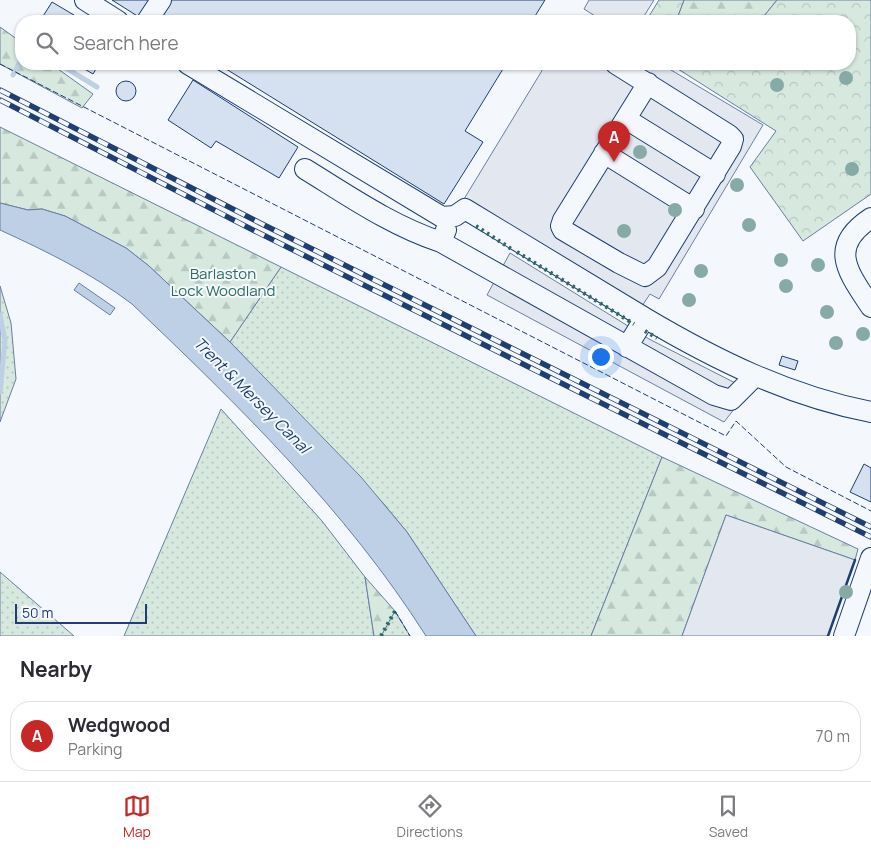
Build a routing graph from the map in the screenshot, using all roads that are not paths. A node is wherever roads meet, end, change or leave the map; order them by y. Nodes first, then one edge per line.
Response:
1 (85, 0) edge
2 (161, 0) edge
3 (109, 15) edge
4 (150, 15) edge
5 (198, 70) edge
6 (626, 70) edge
7 (648, 83) junction
8 (626, 119) junction
9 (604, 154) junction
10 (305, 169) dead end
11 (715, 174) junction
12 (694, 209) junction
13 (451, 216) junction
14 (871, 218) edge
15 (561, 226) junction
16 (442, 242) junction
17 (541, 254) junction
18 (871, 307) edge
19 (645, 318) junction
20 (627, 347) junction
21 (755, 376) junction
22 (871, 412) edge
23 (871, 558) edge
24 (844, 636) edge

1 - 3 street
2 - 4 street
5 - 13 street
6 - 7 street
7 - 8 street
7 - 11 street
8 - 9 street
8 - 11 street
9 - 12 street
9 - 15 street
10 - 16 street
11 - 12 street
12 - 15 street
13 - 16 street
13 - 17 street
14 - 18 street
15 - 17 street
16 - 20 street
17 - 19 street
19 - 20 street
19 - 21 street
20 - 21 street
21 - 22 street
23 - 24 street

